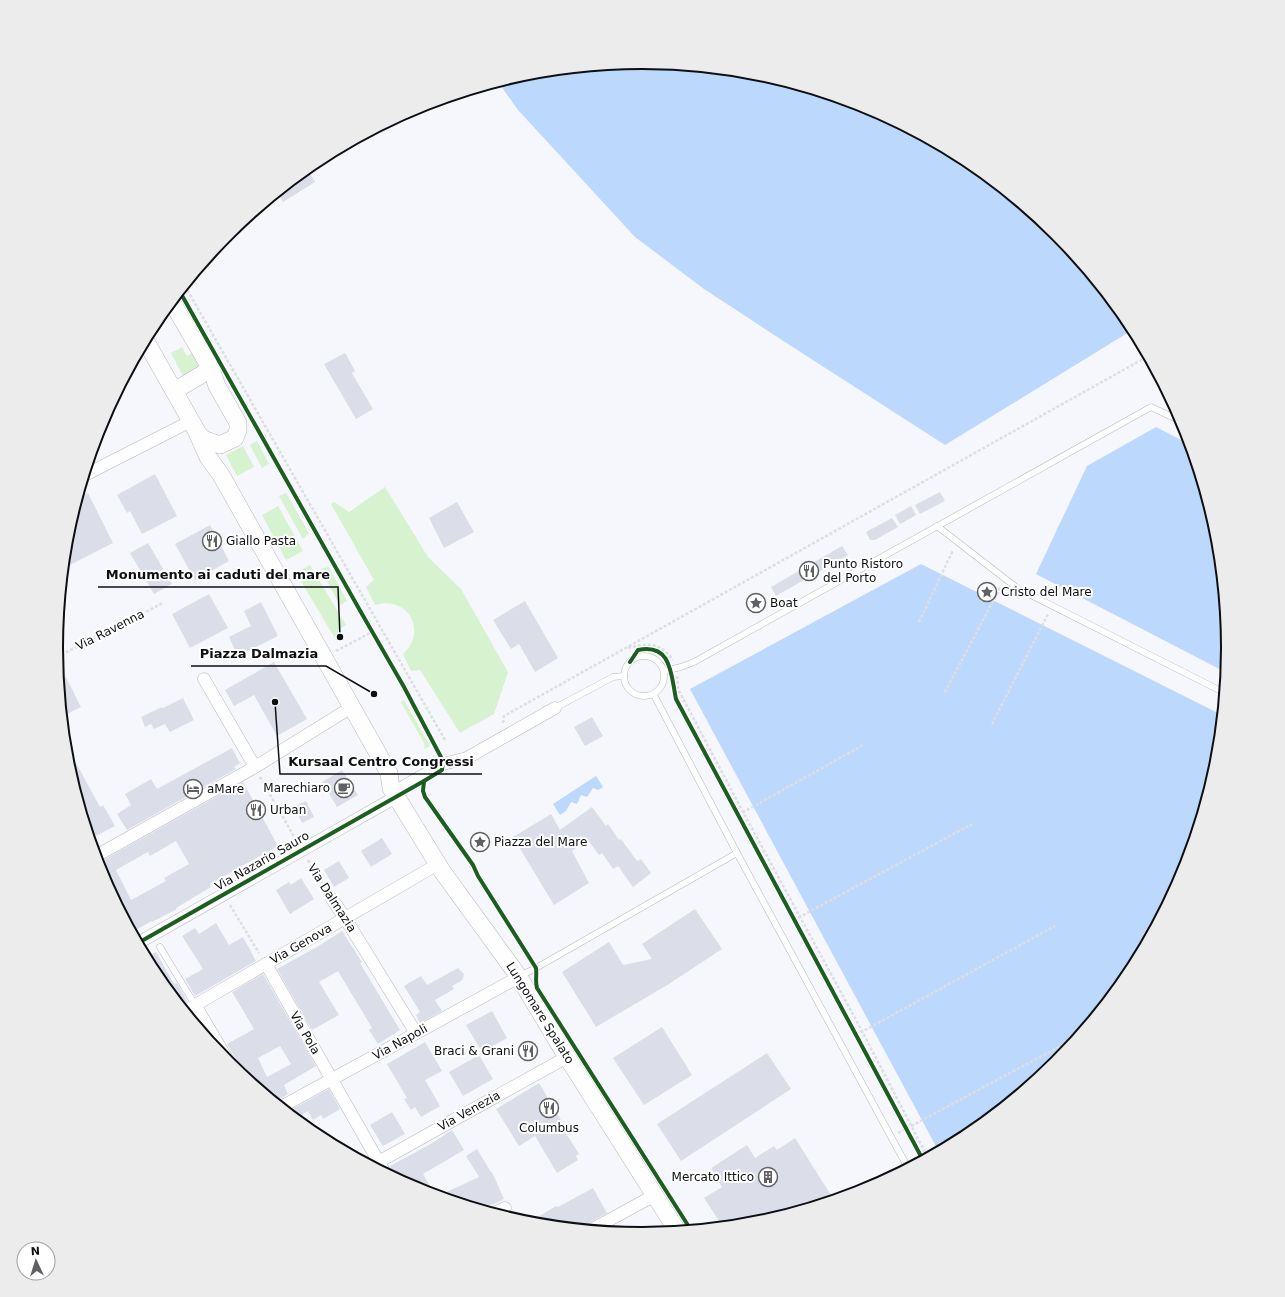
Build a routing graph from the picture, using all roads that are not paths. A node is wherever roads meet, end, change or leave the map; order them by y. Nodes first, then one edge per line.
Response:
1 (175, 307) edge
2 (149, 347) edge
3 (211, 370) junction
4 (174, 391) junction
5 (1174, 417) edge
6 (193, 425) junction
7 (220, 445) junction
8 (91, 472) edge
9 (221, 475) junction
10 (937, 526) junction
11 (664, 672) junction
12 (624, 676) junction
13 (204, 679) dead end
14 (1221, 691) edge
15 (654, 694) junction
16 (352, 707) junction
17 (555, 708) joint
18 (255, 767) junction
19 (395, 795) junction
20 (101, 853) edge
21 (737, 853) junction
22 (438, 864) junction
23 (332, 899) road end
24 (345, 918) junction
25 (142, 940) edge
26 (160, 947) dead end
27 (266, 964) junction
28 (519, 976) junction
29 (190, 1008) edge
30 (201, 1024) edge
31 (416, 1033) junction
32 (567, 1056) junction
33 (332, 1079) junction
34 (286, 1104) edge
35 (376, 1162) edge
36 (906, 1164) edge
37 (381, 1165) edge
38 (656, 1195) junction
39 (597, 1226) edge
40 (675, 1227) edge

1 - 3 street
2 - 4 street
3 - 4 street
3 - 7 street
4 - 6 street
5 - 10 lane
6 - 7 street
6 - 8 street
6 - 9 street
7 - 9 street
9 - 16 street, Lungomare Spalato
10 - 11 lane
10 - 14 lane
11 - 12 lane
11 - 15 lane
12 - 15 lane
12 - 17 lane
13 - 18 street
15 - 21 lane
16 - 18 street
16 - 19 street, Lungomare Spalato
17 - 19 street, Via Nazario Sauro
18 - 20 street
19 - 22 street, Lungomare Spalato
19 - 25 street, Via Nazario Sauro
21 - 28 lane
21 - 36 lane
22 - 24 street, Via Genova
22 - 28 street, Lungomare Spalato
23 - 24 street, Via Dalmazia
24 - 27 street, Via Genova
24 - 31 street, Via Dalmazia
26 - 29 lane
27 - 29 street, Via Genova
27 - 33 street, Via Pola
28 - 31 street, Via Napoli
28 - 32 street, Lungomare Spalato
29 - 30 street
31 - 33 street, Via Napoli
32 - 37 street, Via Venezia
32 - 38 street, Lungomare Spalato
33 - 34 street, Via Napoli
33 - 35 street, Via Pola
38 - 39 street
38 - 40 street, Lungomare Spalato

